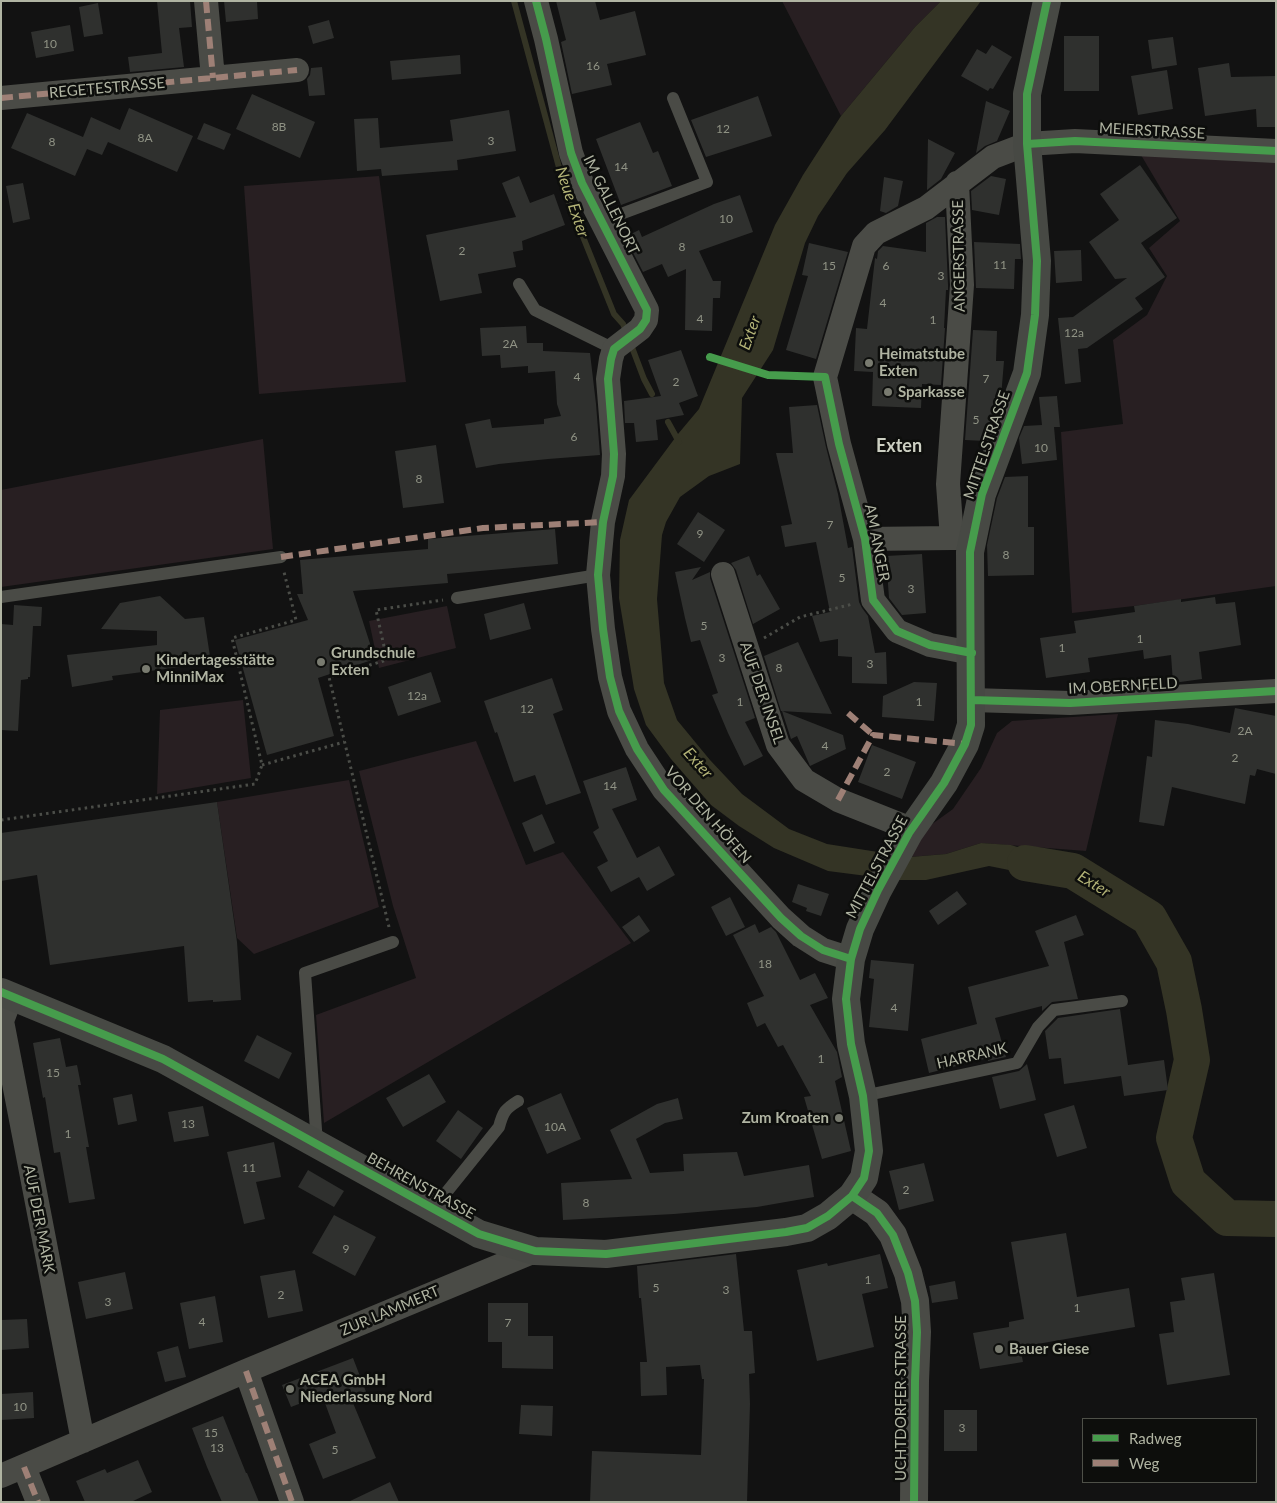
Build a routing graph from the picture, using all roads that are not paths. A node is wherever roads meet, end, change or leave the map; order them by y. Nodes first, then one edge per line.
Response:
1 (206, 1) edge
2 (536, 1) edge
3 (1047, 1) edge
4 (297, 70) dead end
5 (213, 78) junction
6 (1, 98) edge
7 (673, 98) dead end
8 (1027, 144) junction
9 (1276, 151) edge
10 (957, 183) junction
11 (602, 220) junction
12 (519, 284) dead end
13 (627, 338) junction
14 (962, 538) junction
15 (866, 539) junction
16 (281, 557) road end
17 (723, 574) dead end
18 (598, 575) junction
19 (1, 597) edge
20 (453, 598) road end
21 (972, 652) junction
22 (1276, 691) edge
23 (972, 700) junction
24 (910, 831) junction
25 (393, 942) road end
26 (851, 959) junction
27 (6, 995) edge
28 (1122, 1001) dead end
29 (863, 1096) junction
30 (518, 1101) dead end
31 (317, 1144) junction
32 (852, 1196) junction
33 (433, 1209) junction
34 (535, 1251) junction
35 (246, 1371) junction
36 (83, 1441) junction
37 (24, 1467) junction
38 (1, 1476) edge
39 (38, 1502) edge
40 (292, 1502) edge
41 (914, 1502) edge

1 - 5 street
2 - 11 street, IM GALLENORT
3 - 8 main road, MITTELSTRASSE
4 - 5 street, REGETESTRASSE
5 - 6 street, REGETESTRASSE
7 - 11 lane
8 - 9 street, MEIERSTRASSE
8 - 10 street, AM ANGER
8 - 14 main road, MITTELSTRASSE
10 - 14 street, ANGERSTRASSE
10 - 15 street, AM ANGER
11 - 13 street, IM GALLENORT
12 - 13 lane
13 - 18 street, VOR DEN HÖFEN
14 - 15 street
14 - 21 main road, MITTELSTRASSE
15 - 21 street, AM ANGER
16 - 19 lane
17 - 24 street, AUF DER INSEL
18 - 20 lane
18 - 26 street, VOR DEN HÖFEN
21 - 23 main road, MITTELSTRASSE
22 - 23 street, IM OBERNFELD
23 - 24 main road, MITTELSTRASSE
24 - 26 main road, MITTELSTRASSE
25 - 31 lane
26 - 29 main road, MITTELSTRASSE
27 - 31 main road, BEHRENSTRASSE
27 - 36 street, AUF DER MARK
28 - 29 lane, HARRANK
29 - 32 main road, MITTELSTRASSE
30 - 33 lane
31 - 33 main road, BEHRENSTRASSE
32 - 34 main road, BEHRENSTRASSE
32 - 41 street, UCHTDORFER STRASSE
33 - 34 main road, BEHRENSTRASSE
34 - 35 street, ZUR LAMMERT
35 - 36 street, ZUR LAMMERT
35 - 40 street
36 - 37 street, ZUR LAMMERT
37 - 38 street, ZUR LAMMERT
37 - 39 street

